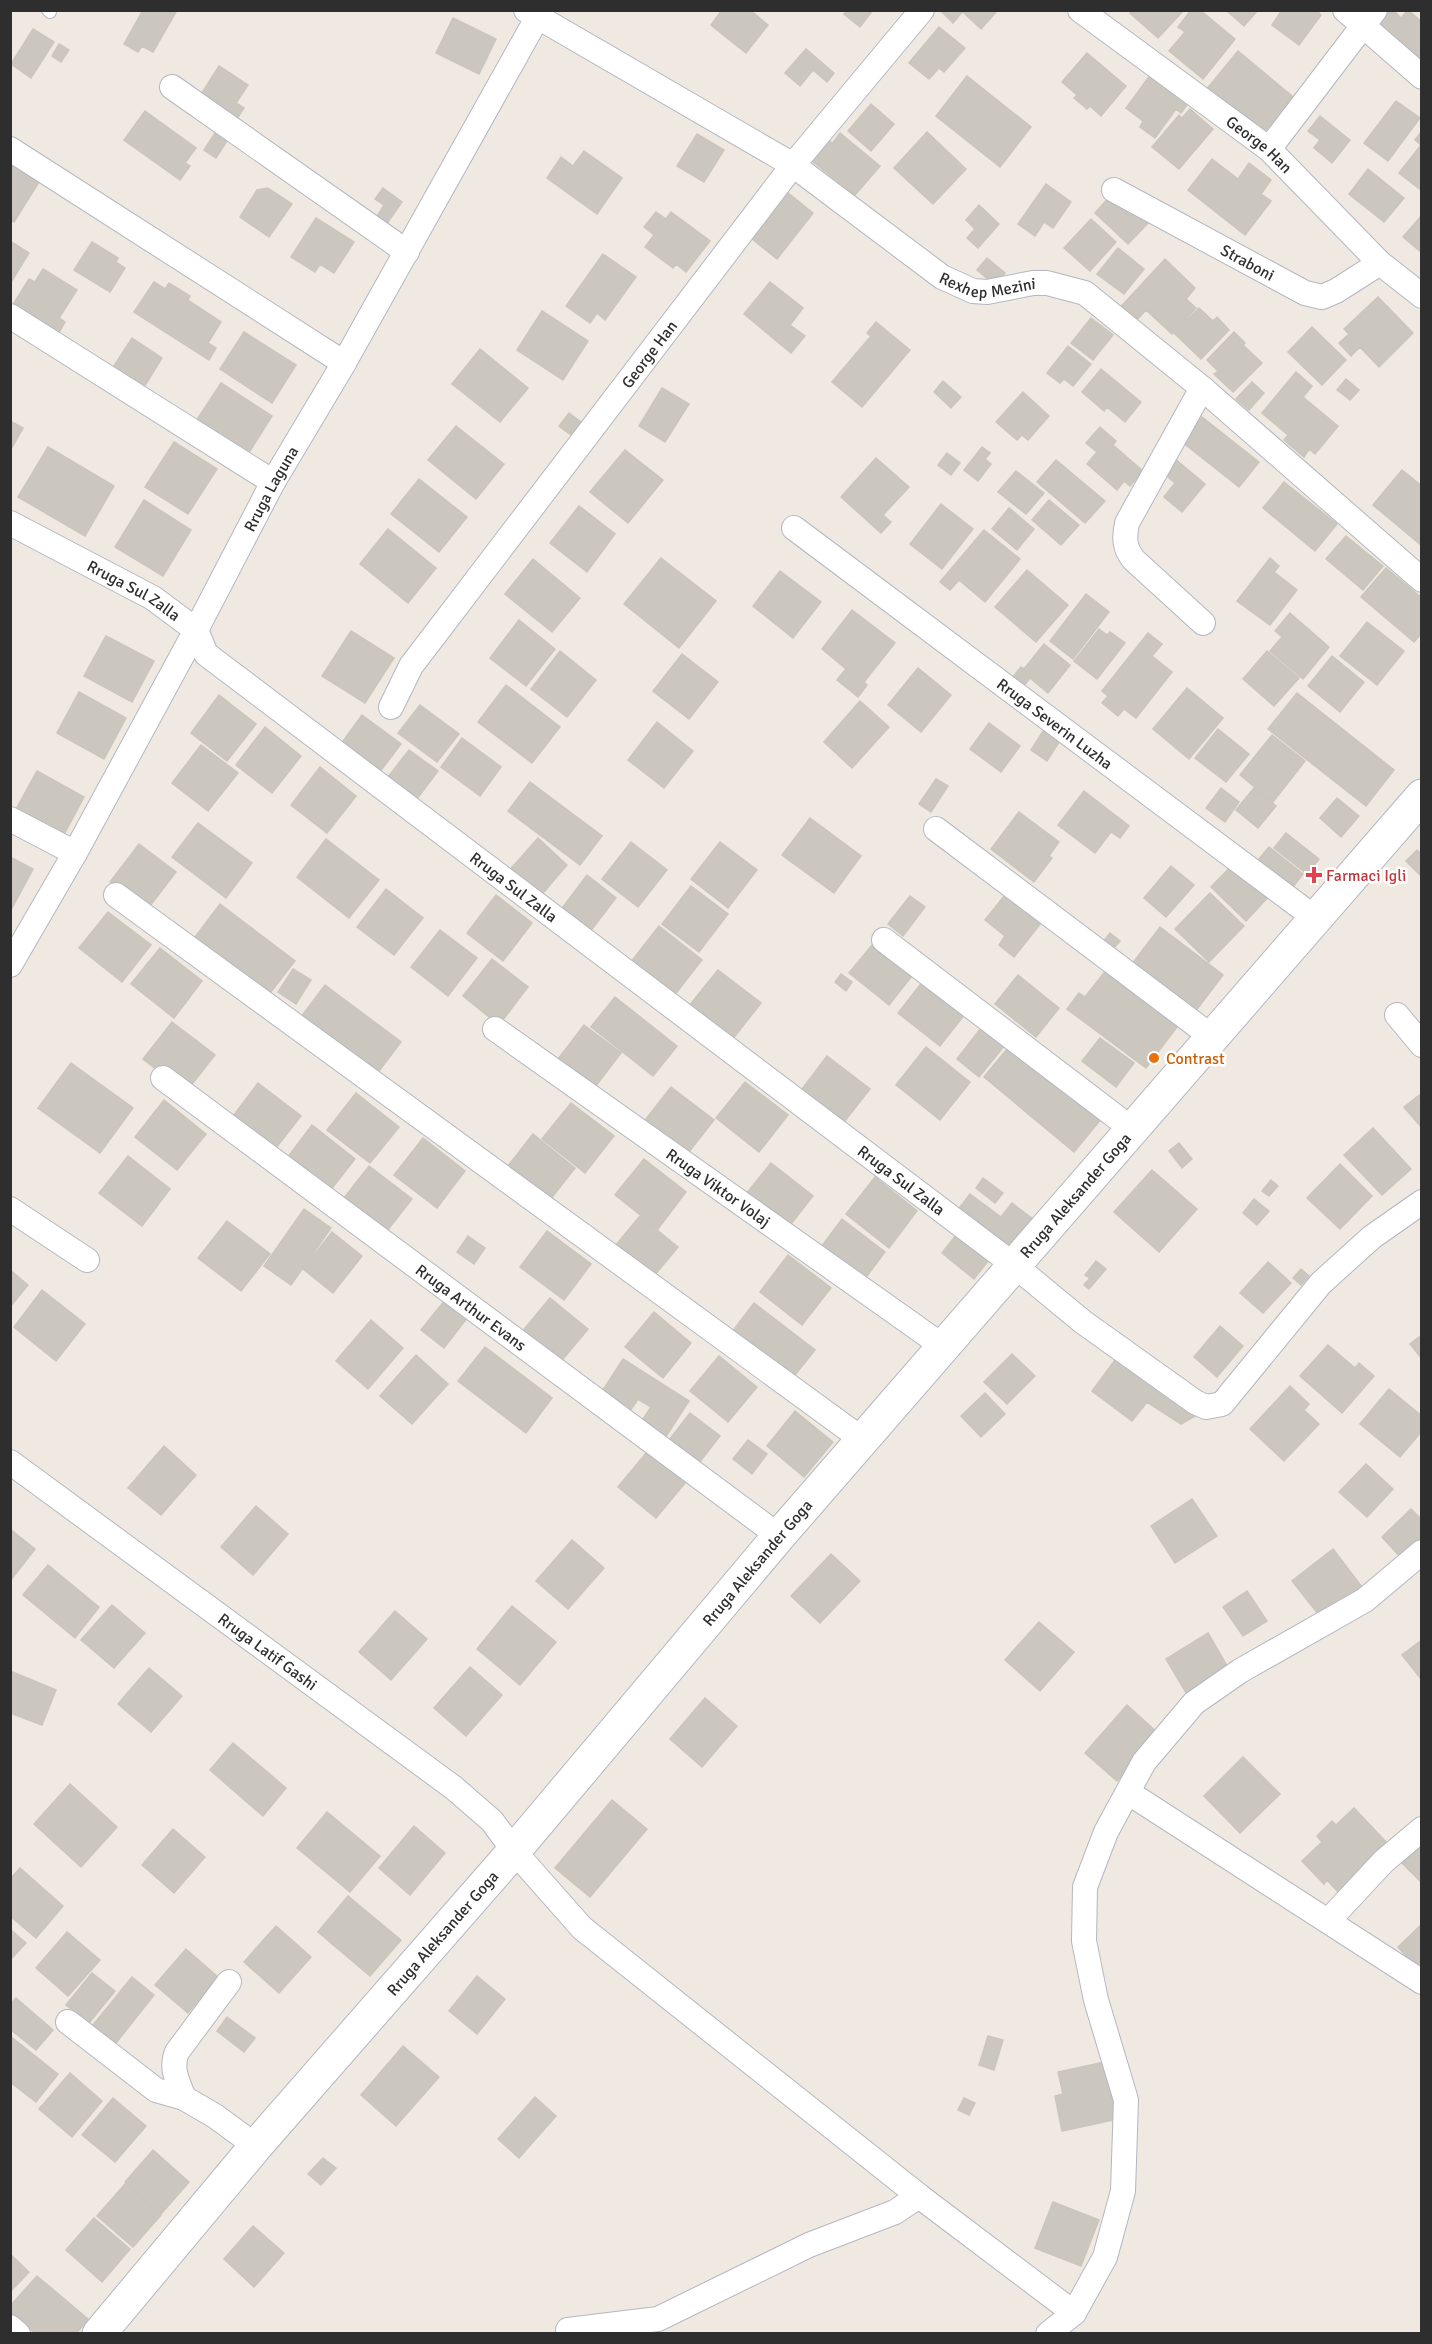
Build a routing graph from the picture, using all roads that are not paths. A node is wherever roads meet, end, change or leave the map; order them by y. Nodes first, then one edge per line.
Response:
1 (922, 10) edge
2 (1080, 10) edge
3 (1345, 10) edge
4 (534, 13) edge
5 (1370, 18) edge
6 (1422, 77) edge
7 (172, 87) dead end
8 (10, 149) edge
9 (1269, 149) junction
10 (793, 165) junction
11 (1114, 190) dead end
12 (407, 252) junction
13 (1380, 262) junction
14 (1422, 296) edge
15 (10, 316) edge
16 (344, 363) junction
17 (1202, 388) junction
18 (273, 482) junction
19 (10, 524) edge
20 (794, 528) dead end
21 (1422, 580) edge
22 (1203, 623) dead end
23 (196, 630) junction
24 (391, 706) dead end
25 (1422, 796) edge
26 (10, 819) edge
27 (936, 829) dead end
28 (75, 853) junction
29 (116, 895) dead end
30 (1315, 918) junction
31 (884, 940) dead end
32 (10, 965) edge
33 (1397, 1015) dead end
34 (495, 1029) dead end
35 (1212, 1037) junction
36 (1422, 1045) edge
37 (163, 1078) dead end
38 (1132, 1129) junction
39 (1422, 1202) edge
40 (10, 1209) edge
41 (87, 1260) dead end
42 (1014, 1265) junction
43 (944, 1347) junction
44 (862, 1440) junction
45 (10, 1462) edge
46 (779, 1536) junction
47 (1422, 1552) edge
48 (1129, 1793) junction
49 (1422, 1829) edge
50 (514, 1851) junction
51 (1329, 1920) junction
52 (229, 1982) dead end
53 (1422, 1982) edge
54 (68, 2022) dead end
55 (184, 2098) junction
56 (256, 2146) junction
57 (919, 2196) junction
58 (1074, 2313) junction
59 (10, 2327) edge
60 (568, 2330) dead end
61 (18, 2334) edge
62 (99, 2334) edge
63 (1048, 2334) edge

1 - 10 street, George Han
2 - 9 street, George Han
3 - 5 street
4 - 10 street, Rexhep Mezini
4 - 12 street, Rruga Laguna
5 - 6 street
5 - 9 street
7 - 12 street
8 - 16 street
9 - 13 street, George Han
10 - 17 street, Rexhep Mezini
10 - 24 street, George Han
11 - 13 street, Straboni
12 - 16 street, Rruga Laguna
13 - 14 street, George Han
15 - 18 street
16 - 18 street, Rruga Laguna
17 - 21 street, Rexhep Mezini
17 - 22 street
18 - 23 street, Rruga Laguna
19 - 23 street, Rruga Sul Zalla
20 - 30 street, Rruga Severin Luzha
23 - 28 street, Rruga Laguna
23 - 42 street, Rruga Sul Zalla
25 - 30 main road, Rruga Aleksander Goga
26 - 28 street
27 - 35 street
28 - 32 street, Rruga Laguna
29 - 44 street
30 - 35 main road, Rruga Aleksander Goga
31 - 38 street
33 - 36 street
34 - 43 street, Rruga Viktor Volaj
35 - 38 main road, Rruga Aleksander Goga
37 - 46 street, Rruga Arthur Evans
38 - 42 main road, Rruga Aleksander Goga
39 - 42 street, Rruga Sul Zalla
40 - 41 street
42 - 43 main road, Rruga Aleksander Goga
43 - 44 main road, Rruga Aleksander Goga
44 - 46 main road, Rruga Aleksander Goga
45 - 50 street, Rruga Latif Gashi
46 - 50 main road, Rruga Aleksander Goga
47 - 48 street
48 - 51 street
48 - 58 street
49 - 51 street
50 - 56 main road, Rruga Aleksander Goga
50 - 57 street, Rruga Latif Gashi
51 - 53 street
52 - 55 street
54 - 55 street
55 - 56 street
56 - 62 main road, Rruga Aleksander Goga
57 - 58 street, Rruga Latif Gashi
57 - 60 street
58 - 63 street
59 - 61 street

